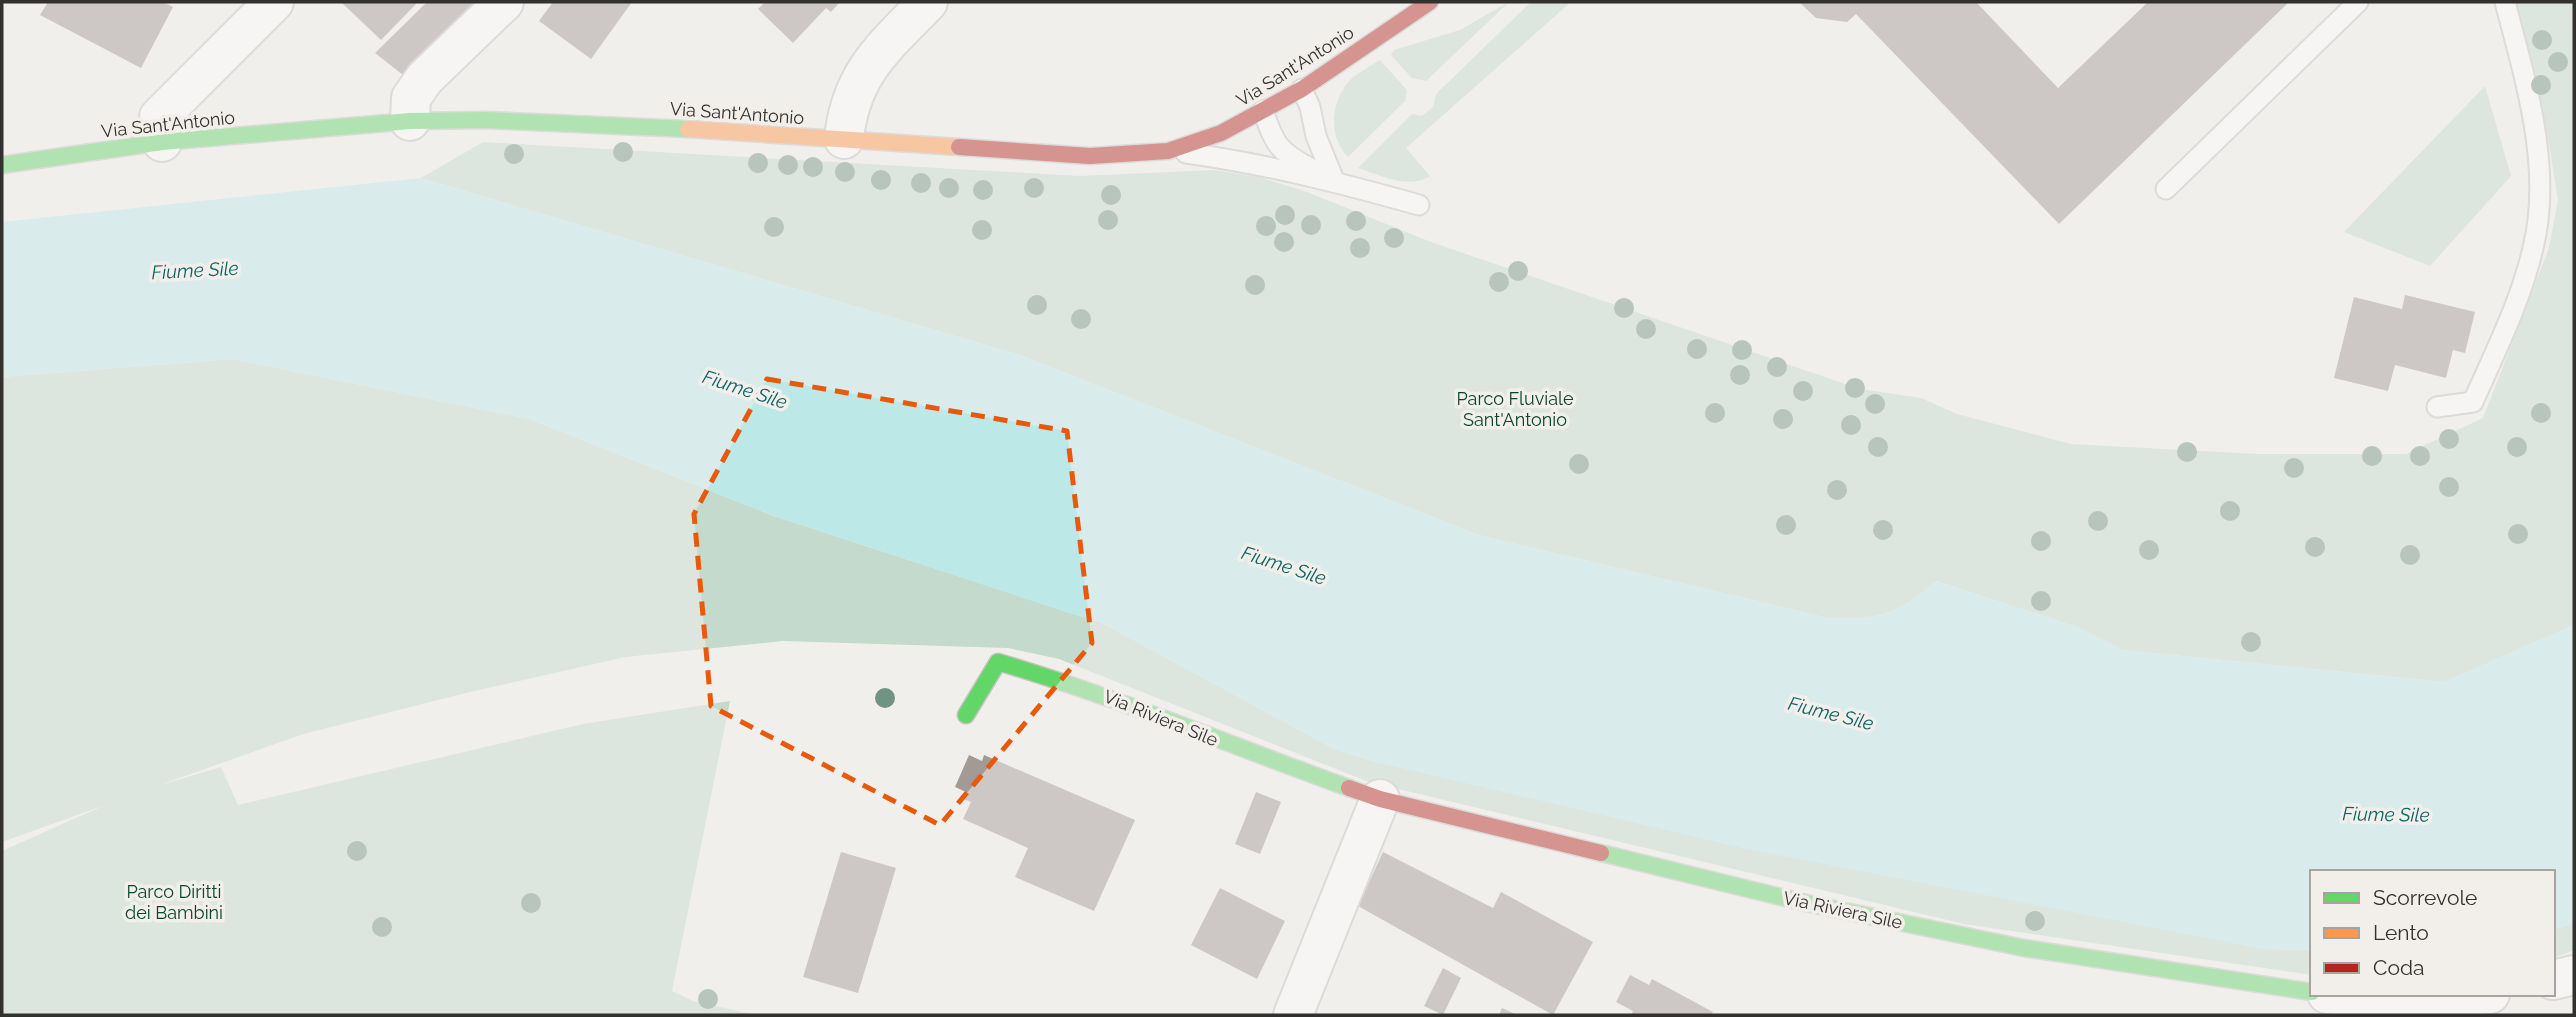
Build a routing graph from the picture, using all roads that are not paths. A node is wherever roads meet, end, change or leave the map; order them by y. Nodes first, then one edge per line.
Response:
1 (274, 2) edge
2 (504, 2) edge
3 (928, 2) edge
4 (1430, 2) edge
5 (2358, 2) edge
6 (2505, 2) edge
7 (1302, 89) junction
8 (1263, 110) junction
9 (410, 121) junction
10 (844, 139) junction
11 (162, 142) junction
12 (1168, 151) junction
13 (2, 165) edge
14 (1334, 180) junction
15 (2166, 189) dead end
16 (1419, 205) dead end
17 (2437, 407) dead end
18 (965, 715) dead end
19 (1380, 799) junction
20 (2574, 975) edge
21 (2555, 980) edge
22 (2310, 992) edge
23 (2339, 996) edge
24 (2477, 996) edge
25 (1293, 1015) edge

1 - 11 street
2 - 9 street
3 - 10 street
4 - 7 street, Via Sant'Antonio
5 - 15 lane
6 - 17 lane
7 - 8 street, Via Sant'Antonio
7 - 14 lane
8 - 12 street, Via Sant'Antonio
8 - 14 lane
9 - 10 street, Via Sant'Antonio
9 - 11 street, Via Sant'Antonio
10 - 12 street, Via Sant'Antonio
11 - 13 street, Via Sant'Antonio
12 - 14 lane
14 - 16 lane
18 - 19 street, Via Riviera Sile
19 - 22 street, Via Riviera Sile
19 - 25 street
20 - 21 street
23 - 24 street

